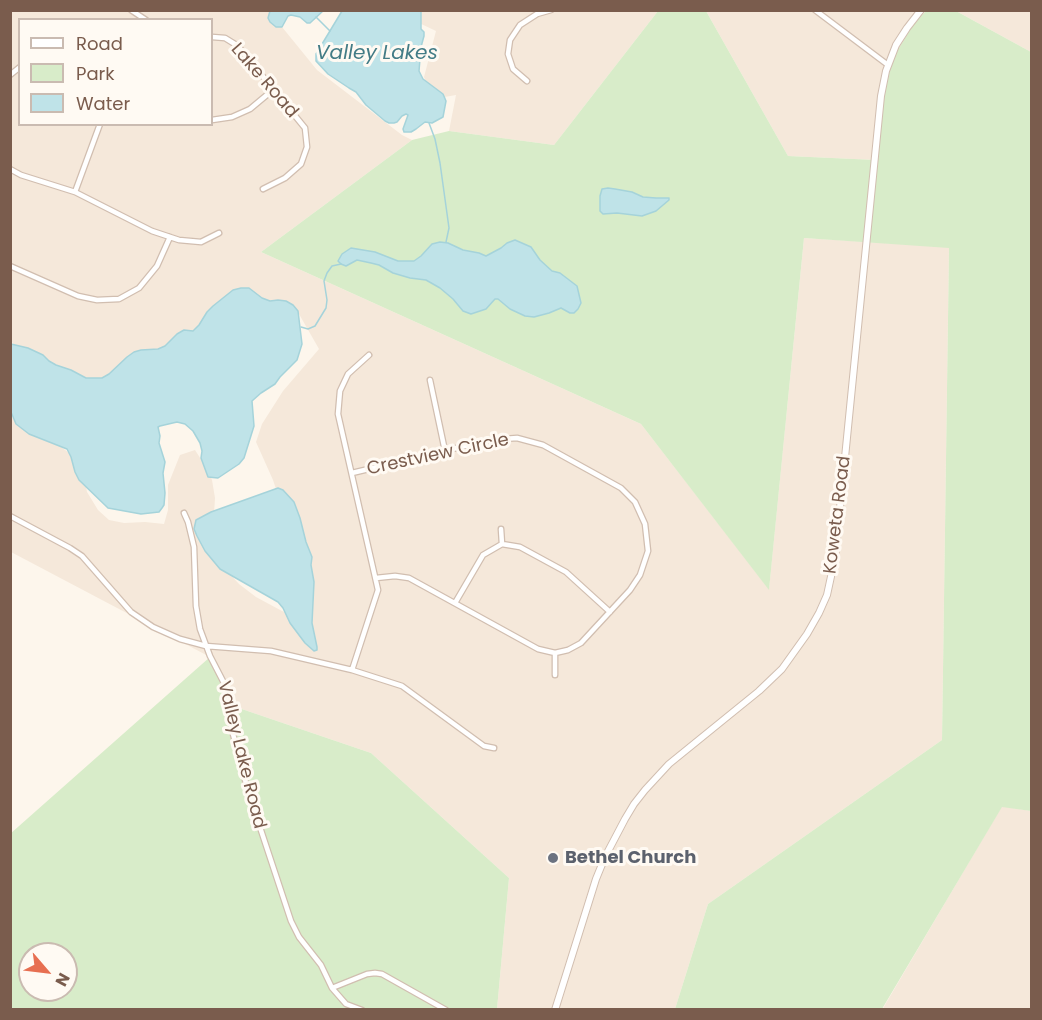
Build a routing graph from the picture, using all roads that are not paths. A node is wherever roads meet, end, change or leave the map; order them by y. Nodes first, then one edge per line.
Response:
1 (551, 10) edge
2 (815, 10) edge
3 (921, 10) edge
4 (213, 37) edge
5 (888, 65) junction
6 (527, 81) dead end
7 (274, 89) junction
8 (213, 120) edge
9 (99, 126) edge
10 (10, 170) edge
11 (263, 189) dead end
12 (75, 192) junction
13 (219, 233) dead end
14 (170, 237) junction
15 (10, 266) edge
16 (369, 355) dead end
17 (430, 380) dead end
18 (446, 451) junction
19 (351, 473) junction
20 (184, 513) dead end
21 (10, 516) edge
22 (501, 529) dead end
23 (502, 544) junction
24 (376, 579) junction
25 (455, 603) junction
26 (610, 612) junction
27 (206, 646) junction
28 (555, 653) junction
29 (352, 670) junction
30 (555, 675) dead end
31 (494, 748) dead end
32 (332, 987) junction
33 (362, 1010) edge
34 (446, 1010) edge
35 (555, 1010) edge

1 - 6 street
2 - 5 street
3 - 5 street, Koweta Road
4 - 7 street, Lake Road
5 - 35 street, Koweta Road
7 - 8 street
7 - 11 street, Lake Road
9 - 12 street
10 - 12 street
12 - 14 street
13 - 14 street
14 - 15 street
16 - 19 street
17 - 18 street
18 - 19 street, Crestview Circle
18 - 26 street, Crestview Circle
19 - 24 street
20 - 27 street, Valley Lake Road
21 - 27 street
22 - 23 street
23 - 25 street
23 - 26 street
24 - 25 street
24 - 29 street
25 - 28 street
26 - 28 street, Crestview Circle
27 - 29 street
27 - 32 street, Valley Lake Road
28 - 30 street
29 - 31 street
32 - 33 street, Valley Lake Road
32 - 34 street

